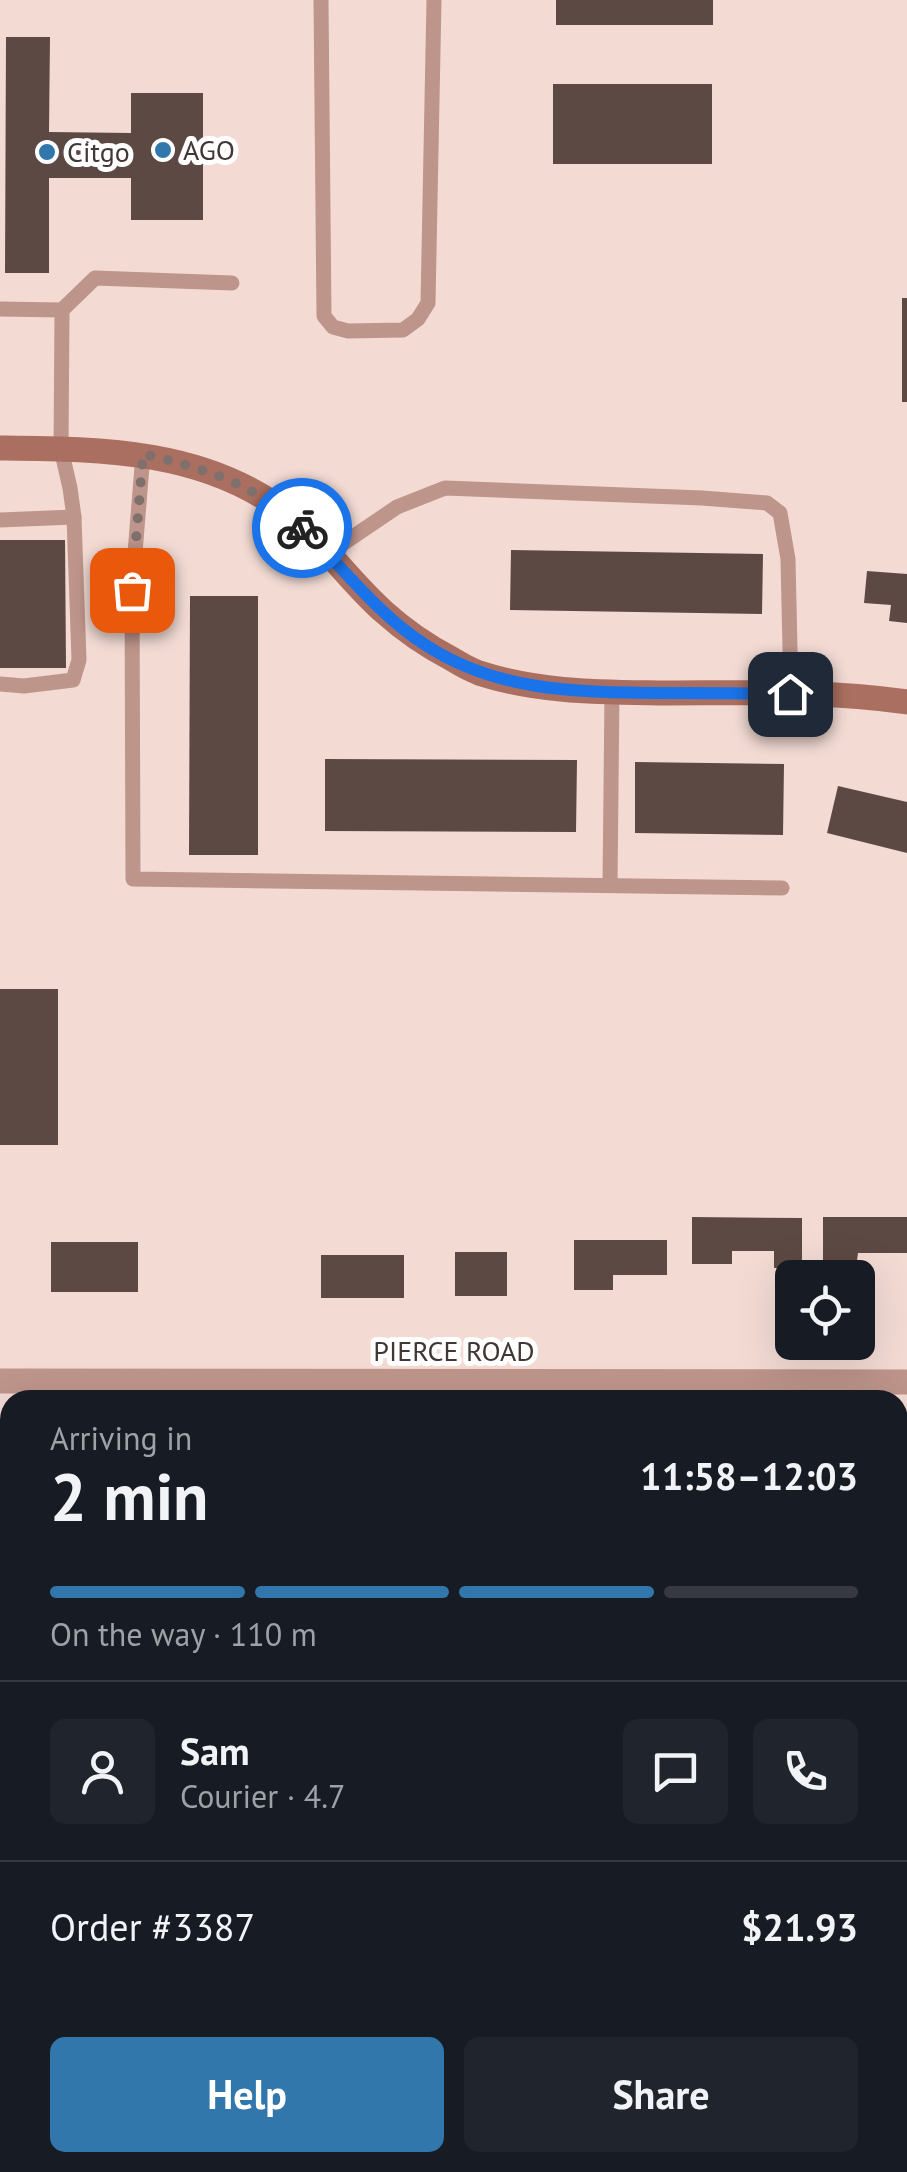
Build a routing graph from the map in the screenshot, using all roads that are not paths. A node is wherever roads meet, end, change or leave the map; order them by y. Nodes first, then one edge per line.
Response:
1 (321, 0) edge
2 (434, 0) edge
3 (232, 283) dead end
4 (0, 310) edge
5 (62, 310) junction
6 (0, 448) edge
7 (61, 449) junction
8 (143, 454) junction
9 (74, 517) junction
10 (0, 520) edge
11 (329, 553) junction
12 (0, 684) edge
13 (612, 692) junction
14 (790, 694) junction
15 (907, 702) edge
16 (610, 885) junction
17 (782, 888) dead end
18 (0, 1380) edge
19 (907, 1382) edge

1 - 2 lane
3 - 5 lane
4 - 5 lane
5 - 7 lane
6 - 7 street
7 - 8 street
7 - 9 lane
8 - 11 street
8 - 16 lane
9 - 10 lane
9 - 12 lane
11 - 13 street
11 - 14 lane
13 - 14 street
13 - 16 lane
14 - 15 street
16 - 17 lane
18 - 19 street, PIERCE ROAD

